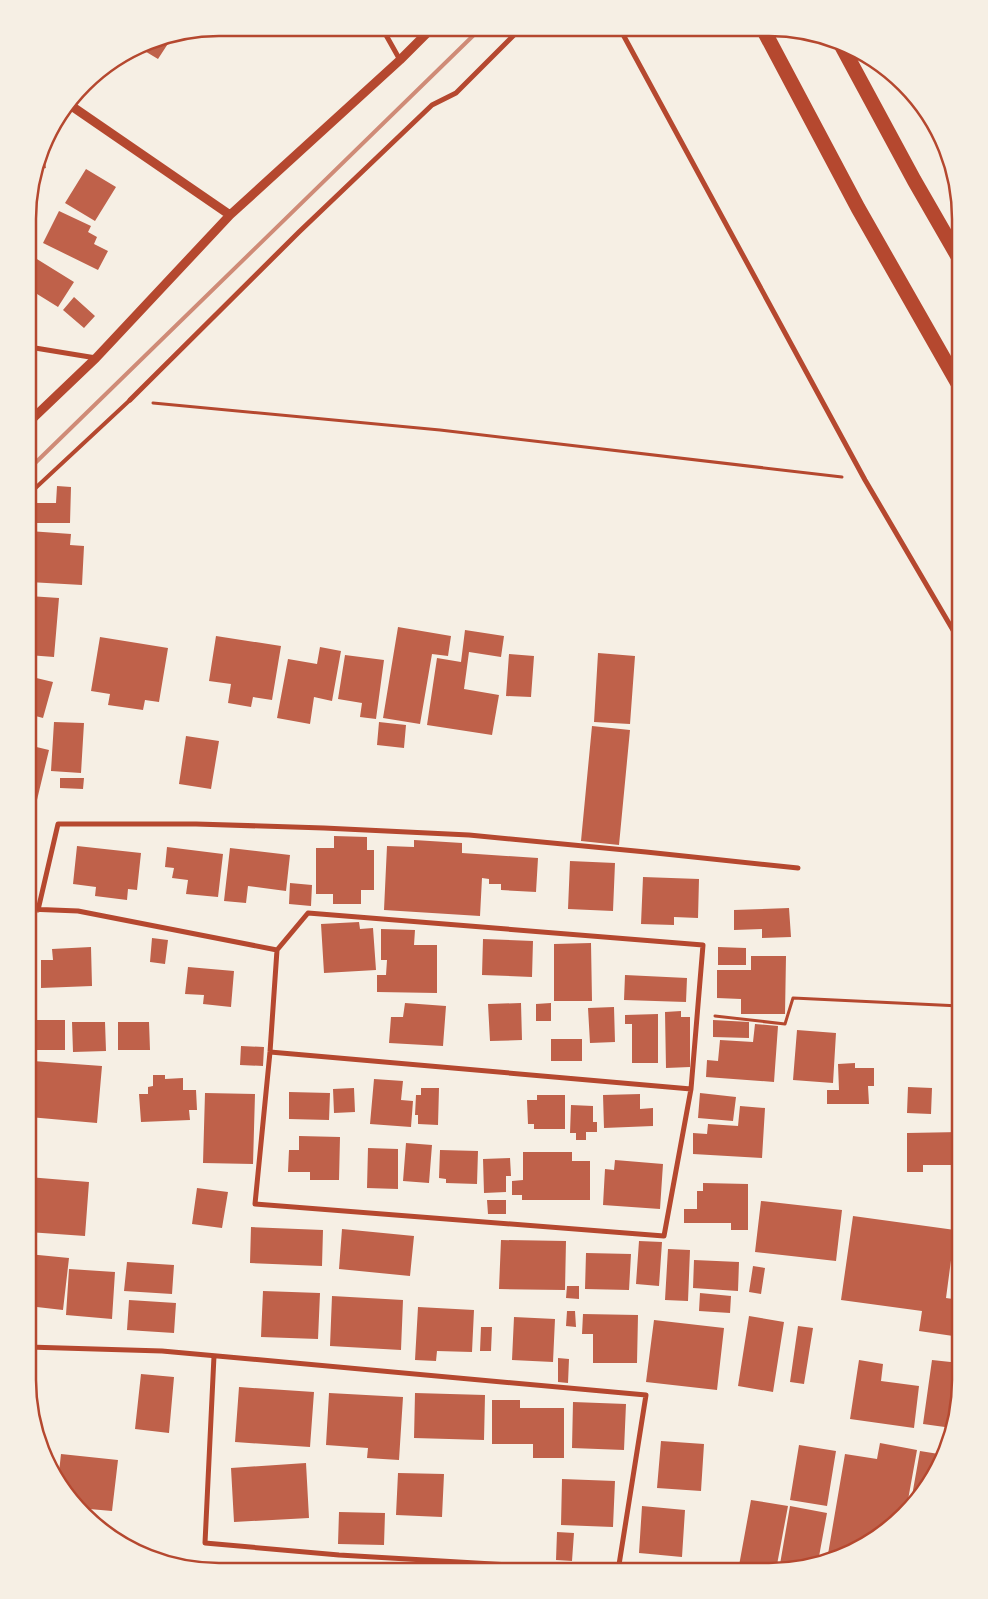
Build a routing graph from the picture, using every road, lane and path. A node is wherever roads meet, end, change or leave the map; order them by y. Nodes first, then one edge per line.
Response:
1 (386, 36) edge
2 (424, 36) edge
3 (513, 36) edge
4 (624, 36) edge
5 (767, 36) edge
6 (845, 53) edge
7 (400, 60) junction
8 (74, 108) edge
9 (230, 215) junction
10 (952, 246) edge
11 (36, 348) edge
12 (96, 358) junction
13 (952, 373) edge
14 (130, 400) junction
15 (36, 415) edge
16 (865, 480) junction
17 (36, 487) edge
18 (952, 628) edge
19 (798, 868) dead end
20 (38, 910) joint
21 (277, 950) junction
22 (952, 1006) edge
23 (697, 1014) junction
24 (270, 1052) junction
25 (691, 1089) junction
26 (36, 1347) edge
27 (214, 1356) junction
28 (478, 1563) edge
29 (617, 1563) edge

1 - 7 street
2 - 7 street
3 - 14 street
4 - 16 street
5 - 13 highway
6 - 10 highway
7 - 9 street
8 - 9 street
9 - 12 street
11 - 12 street
12 - 15 street
14 - 16 path
14 - 17 lane
16 - 18 street
19 - 20 street
20 - 21 street
21 - 23 street
21 - 24 street
22 - 23 path
23 - 25 street
24 - 25 street
24 - 25 street
26 - 27 street
27 - 28 street
27 - 29 street

